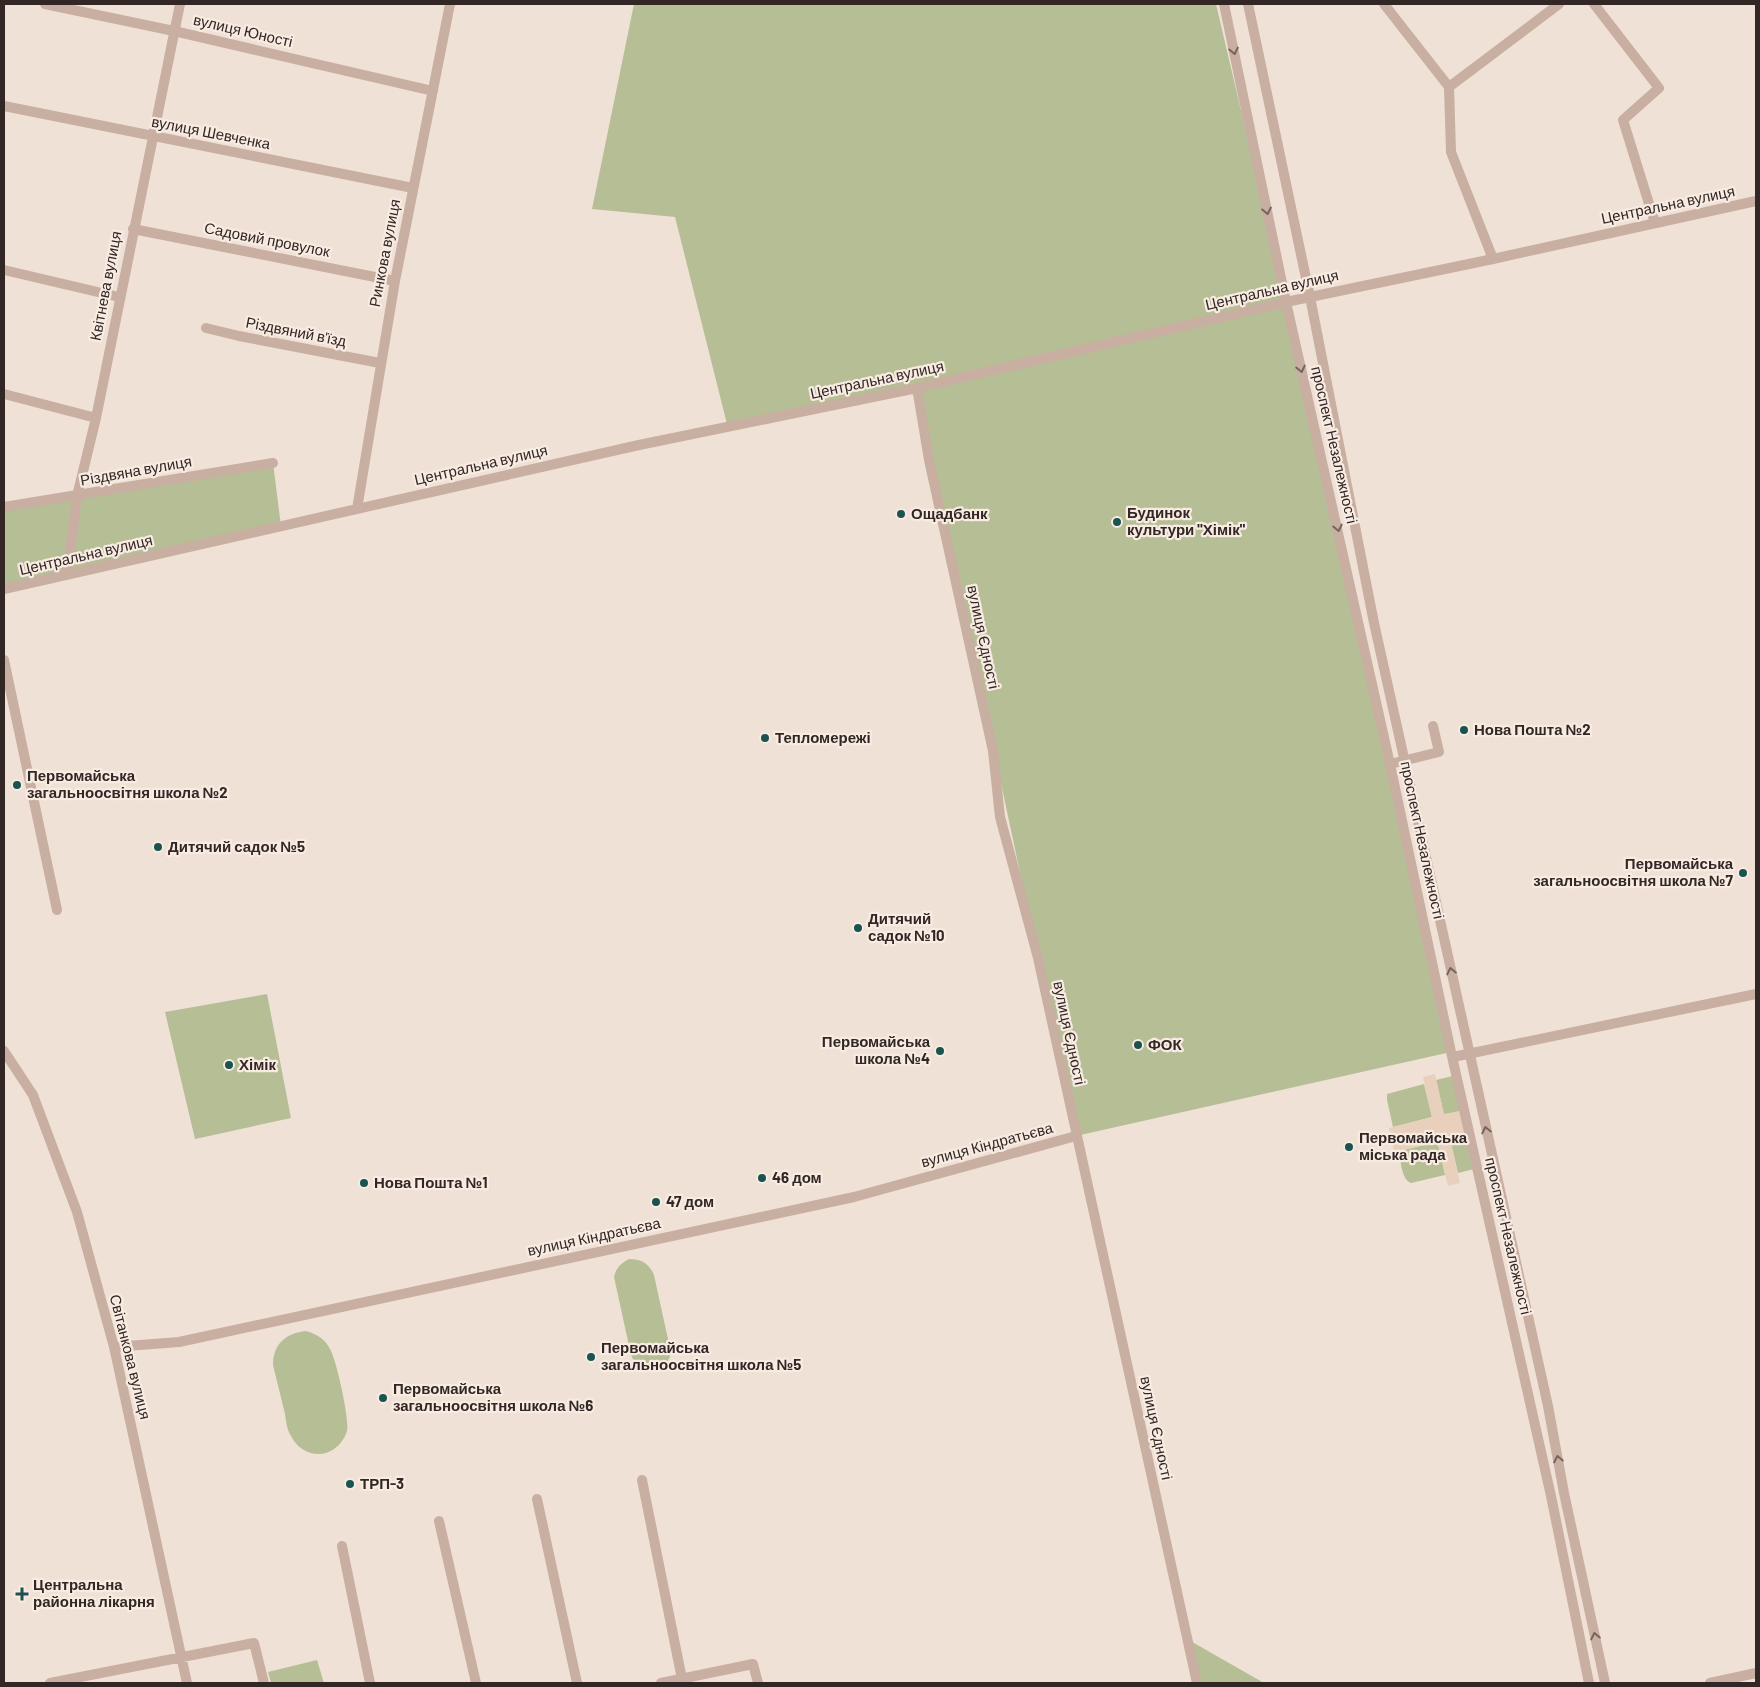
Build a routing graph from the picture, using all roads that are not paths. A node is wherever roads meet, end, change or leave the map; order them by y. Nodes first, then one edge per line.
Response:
1 (45, 4) edge
2 (180, 4) edge
3 (450, 4) edge
4 (1224, 4) edge
5 (1248, 4) edge
6 (1384, 4) edge
7 (1559, 4) edge
8 (1594, 4) edge
9 (174, 31) junction
10 (1449, 87) junction
11 (433, 90) junction
12 (4, 106) edge
13 (153, 137) junction
14 (413, 188) junction
15 (1756, 201) edge
16 (1655, 223) junction
17 (133, 229) junction
18 (1493, 259) junction
19 (4, 270) edge
20 (395, 281) junction
21 (119, 296) junction
22 (1310, 297) junction
23 (1286, 302) junction
24 (206, 328) dead end
25 (380, 364) junction
26 (916, 388) junction
27 (4, 394) edge
28 (96, 418) junction
29 (273, 462) dead end
30 (77, 496) junction
31 (4, 507) edge
32 (358, 509) junction
33 (67, 575) junction
34 (4, 589) edge
35 (4, 660) edge
36 (1433, 726) dead end
37 (1405, 760) junction
38 (1390, 764) junction
39 (58, 910) dead end
40 (1756, 994) edge
41 (4, 1051) edge
42 (1469, 1054) junction
43 (1452, 1055) junction
44 (1076, 1136) junction
45 (114, 1346) junction
46 (642, 1480) dead end
47 (1564, 1493) junction
48 (1551, 1496) junction
49 (537, 1499) dead end
50 (439, 1520) dead end
51 (342, 1546) dead end
52 (181, 1657) junction
53 (1756, 1673) edge
54 (682, 1679) junction
55 (50, 1683) edge
56 (187, 1683) edge
57 (264, 1683) edge
58 (370, 1683) edge
59 (476, 1683) edge
60 (577, 1683) edge
61 (661, 1683) edge
62 (758, 1683) edge
63 (1197, 1683) edge
64 (1589, 1683) edge
65 (1605, 1683) edge
66 (1710, 1683) edge

1 - 9 street, вулиця Юності
2 - 9 street, Квітнева вулиця
3 - 11 street, Ринкова вулиця
4 -> 23 street, проспект Незалежності
5 - 22 street, проспект Незалежності
6 - 10 street
7 - 10 street
8 - 16 street
9 - 11 street, вулиця Юності
9 - 13 street, Квітнева вулиця
10 - 18 street
11 - 14 street, Ринкова вулиця
12 - 13 street, вулиця Шевченка
13 - 14 street, вулиця Шевченка
13 - 17 street, Квітнева вулиця
14 - 20 street, Ринкова вулиця
15 - 16 street, Центральна вулиця
16 - 18 street, Центральна вулиця
17 - 20 street, Садовий провулок
17 - 21 street, Квітнева вулиця
18 - 22 street, Центральна вулиця
19 - 21 street
20 - 25 street, Ринкова вулиця
21 - 28 street, Квітнева вулиця
22 - 23 street, Центральна вулиця
22 - 37 street, проспект Незалежності
23 - 26 street, Центральна вулиця
23 -> 38 street, проспект Незалежності
24 - 25 street, Різдвяний в'їзд
25 - 32 street, Ринкова вулиця
26 - 32 street, Центральна вулиця
26 - 44 street, вулиця Єдності
27 - 28 street
28 - 30 street, Квітнева вулиця
29 - 30 street, Різдвяна вулиця
30 - 31 street, Різдвяна вулиця
30 - 33 street, Квітнева вулиця
32 - 33 street, Центральна вулиця
33 - 34 street, Центральна вулиця
35 - 39 street
36 - 37 street
37 - 38 street
42 -> 37 street, проспект Незалежності
38 - 43 street, проспект Незалежності
40 - 42 street
41 - 45 street, Світанкова вулиця
42 - 43 street
47 -> 42 street, проспект Незалежності
43 - 48 street, проспект Незалежності
44 - 45 street, вулиця Кіндратьєва
44 - 63 street, вулиця Єдності
45 - 52 street, Світанкова вулиця
46 - 54 street
47 - 48 street
65 -> 47 street, проспект Незалежності
48 - 64 street, проспект Незалежності
49 - 60 street
50 - 59 street
51 - 58 street
52 - 55 street
52 - 56 street, Світанкова вулиця
52 - 57 street
53 - 66 street
54 - 61 street
54 - 62 street

